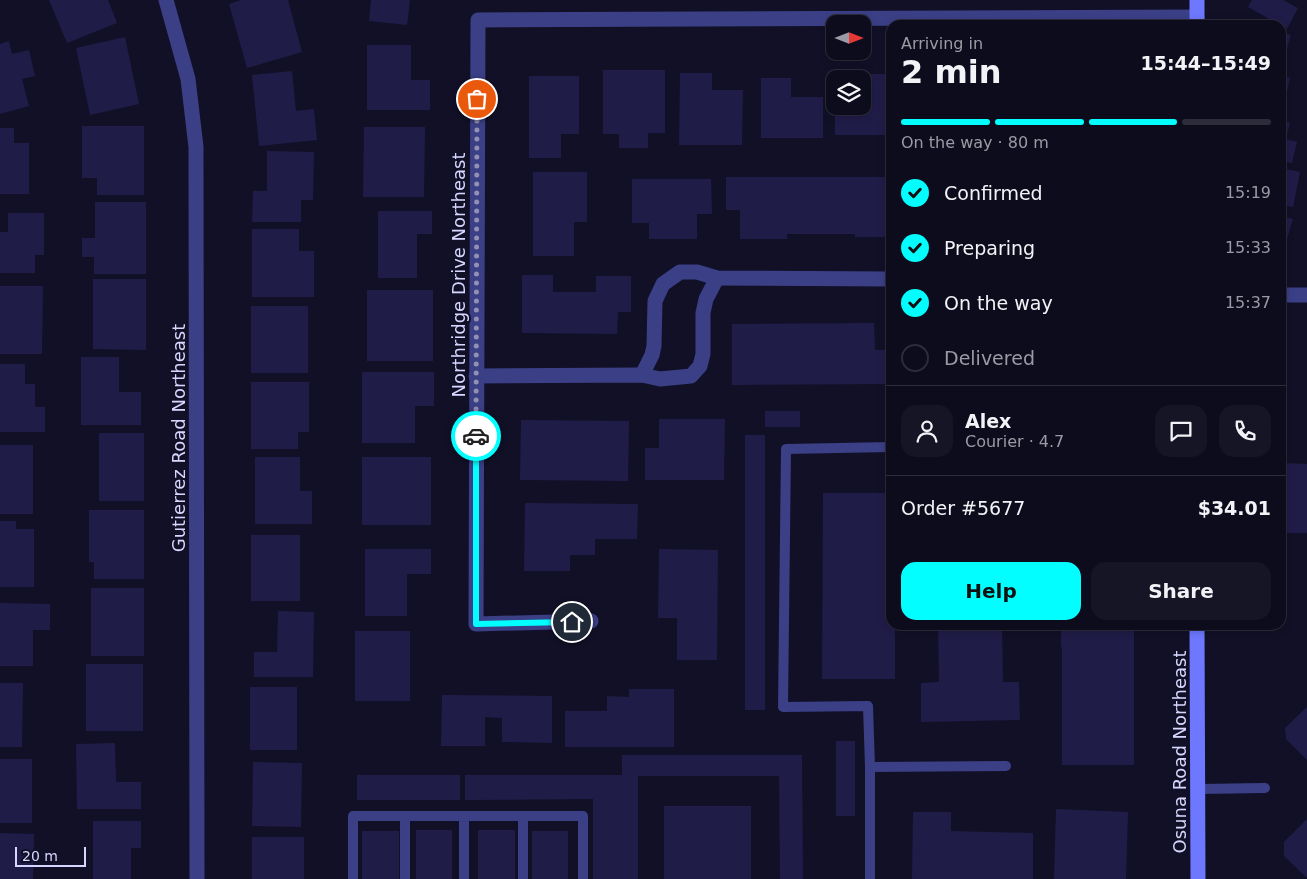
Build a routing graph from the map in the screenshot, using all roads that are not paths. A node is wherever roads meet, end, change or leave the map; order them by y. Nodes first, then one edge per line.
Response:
1 (166, 0) edge
2 (1197, 0) edge
3 (1197, 20) edge
4 (886, 21) edge
5 (717, 278) junction
6 (886, 279) edge
7 (1286, 295) edge
8 (1307, 295) edge
9 (642, 375) junction
10 (476, 376) junction
11 (886, 447) edge
12 (591, 621) dead end
13 (1197, 630) edge
14 (1006, 766) dead end
15 (870, 767) junction
16 (1265, 788) dead end
17 (1198, 789) junction
18 (405, 816) junction
19 (464, 816) junction
20 (523, 816) junction
21 (197, 879) edge
22 (353, 879) edge
23 (405, 879) edge
24 (464, 879) edge
25 (523, 879) edge
26 (583, 879) edge
27 (870, 879) edge
28 (1198, 879) edge

1 - 21 street, Gutierrez Road Northeast
2 - 3 street
4 - 10 street, Northridge Drive Northeast
5 - 6 street
5 - 9 street
5 - 9 street
7 - 8 street
9 - 10 street
10 - 12 street, Northridge Drive Northeast
11 - 15 lane
13 - 17 street, Osuna Road Northeast
14 - 15 lane
15 - 27 lane
16 - 17 lane
17 - 28 street, Osuna Road Northeast
18 - 19 lane
18 - 22 lane
18 - 23 lane
19 - 20 lane
19 - 24 lane
20 - 25 lane
20 - 26 lane

